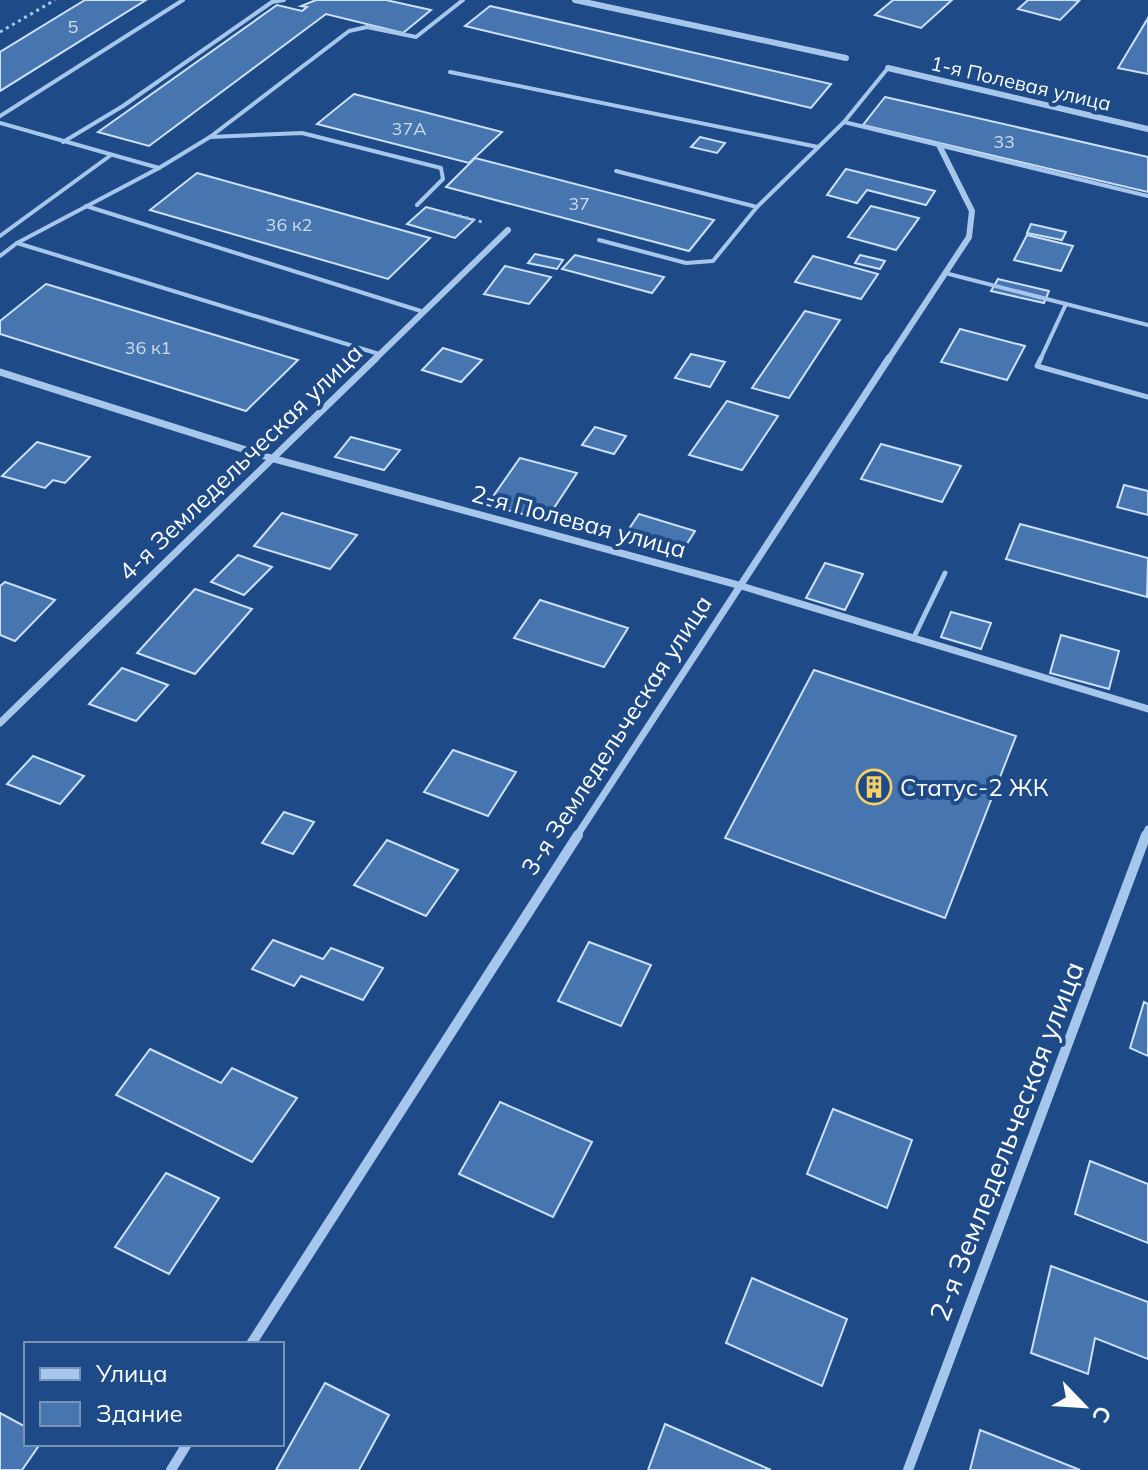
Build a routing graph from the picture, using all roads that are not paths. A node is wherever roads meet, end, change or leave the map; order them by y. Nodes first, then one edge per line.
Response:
1 (183, 0) edge
2 (284, 0) edge
3 (463, 0) edge
4 (575, 0) edge
5 (846, 58) dead end
6 (888, 68) joint
7 (450, 72) dead end
8 (0, 116) edge
9 (844, 122) junction
10 (0, 123) edge
11 (1148, 129) edge
12 (210, 137) junction
13 (63, 142) junction
14 (939, 145) junction
15 (818, 147) junction
16 (111, 155) junction
17 (159, 168) junction
18 (616, 171) dead end
19 (1148, 196) edge
20 (417, 205) road end
21 (86, 206) junction
22 (757, 207) junction
23 (508, 230) road end
24 (0, 236) edge
25 (599, 240) dead end
26 (17, 243) junction
27 (0, 256) edge
28 (945, 273) junction
29 (1066, 304) junction
30 (424, 312) junction
31 (1148, 325) edge
32 (379, 354) junction
33 (0, 372) edge
34 (1148, 397) edge
35 (271, 458) junction
36 (945, 573) dead end
37 (738, 585) junction
38 (913, 639) junction
39 (1148, 709) edge
40 (0, 723) edge
41 (1148, 829) edge
42 (252, 1342) edge
43 (186, 1446) edge
44 (171, 1470) edge
45 (908, 1470) edge

1 - 8 lane
2 - 13 lane
3 - 12 lane
4 - 5 street
6 - 9 lane
6 - 11 street, 1-я Полевая улица
7 - 15 lane
9 - 14 lane
9 - 15 lane
10 - 13 lane
12 - 17 lane
12 - 20 lane
13 - 16 lane
14 - 19 lane
14 - 28 street, 3-я Земледельческая улица
15 - 22 lane
16 - 17 lane
16 - 24 lane
17 - 21 lane
18 - 22 lane
21 - 26 lane
21 - 30 lane
22 - 25 lane
23 - 30 street, 4-я Земледельческая улица
26 - 27 lane
26 - 32 lane
28 - 29 lane
28 - 37 street, 3-я Земледельческая улица
29 - 31 lane
29 - 34 lane
30 - 32 street, 4-я Земледельческая улица
32 - 35 street, 4-я Земледельческая улица
33 - 35 street, 2-я Полевая улица
35 - 37 street, 2-я Полевая улица
35 - 40 street, 4-я Земледельческая улица
36 - 38 lane
37 - 38 street, 2-я Полевая улица
37 - 42 street, 3-я Земледельческая улица
38 - 39 street, 2-я Полевая улица
41 - 45 street, 2-я Земледельческая улица
43 - 44 street

